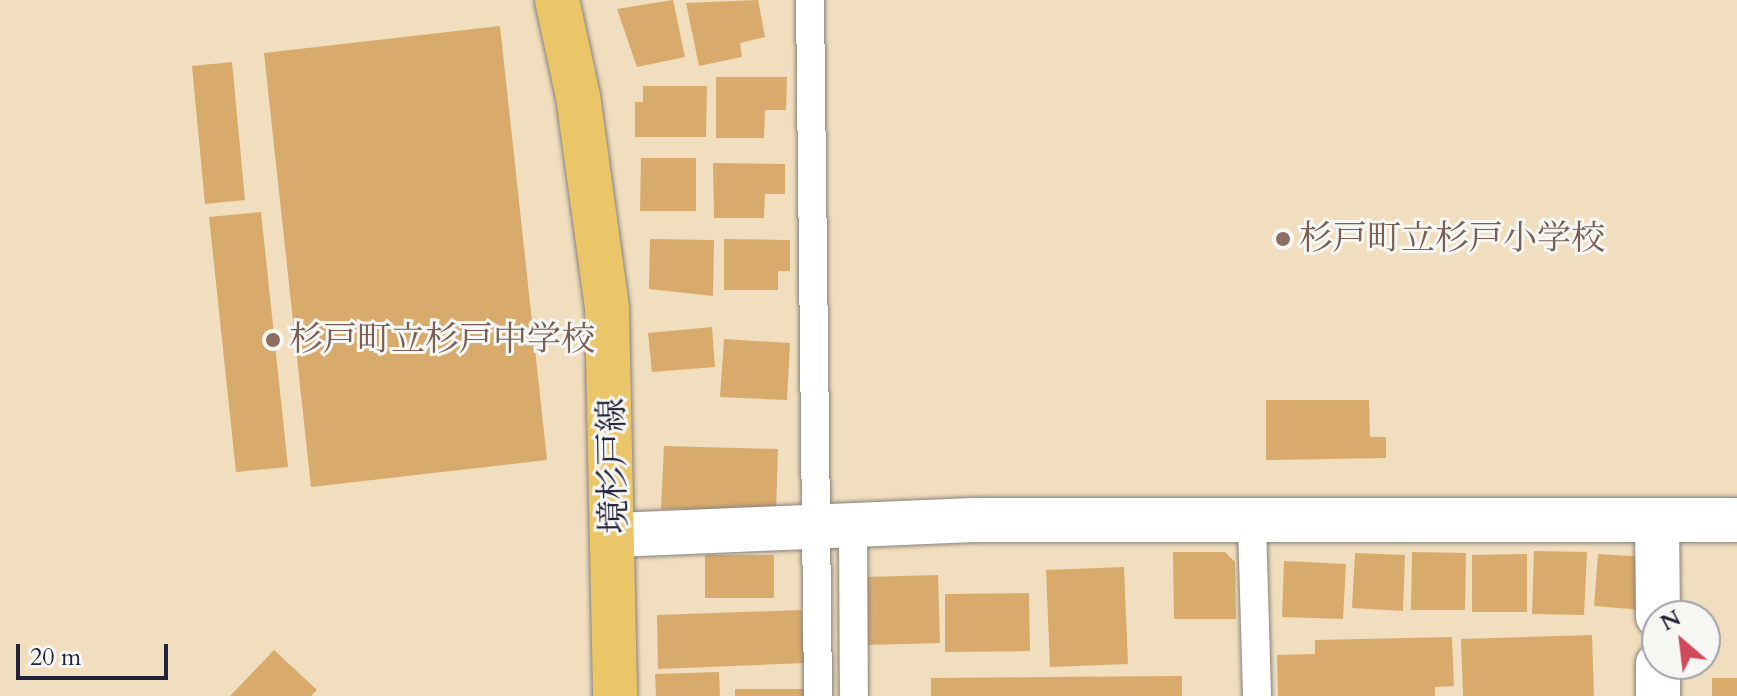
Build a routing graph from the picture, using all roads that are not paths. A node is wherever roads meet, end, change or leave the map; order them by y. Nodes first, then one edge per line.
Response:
1 (557, 0) edge
2 (810, 0) edge
3 (1737, 520) edge
4 (1657, 521) junction
5 (1252, 525) junction
6 (836, 526) junction
7 (614, 535) junction
8 (1658, 600) edge
9 (615, 696) edge
10 (818, 696) edge
11 (854, 696) edge
12 (1257, 696) edge

1 - 7 main road, 境杉戸線
2 - 6 lane
3 - 4 street
4 - 5 street
4 - 8 street
5 - 6 street
5 - 12 lane
6 - 7 street
6 - 10 lane
6 - 11 lane
7 - 9 main road, 境杉戸線

